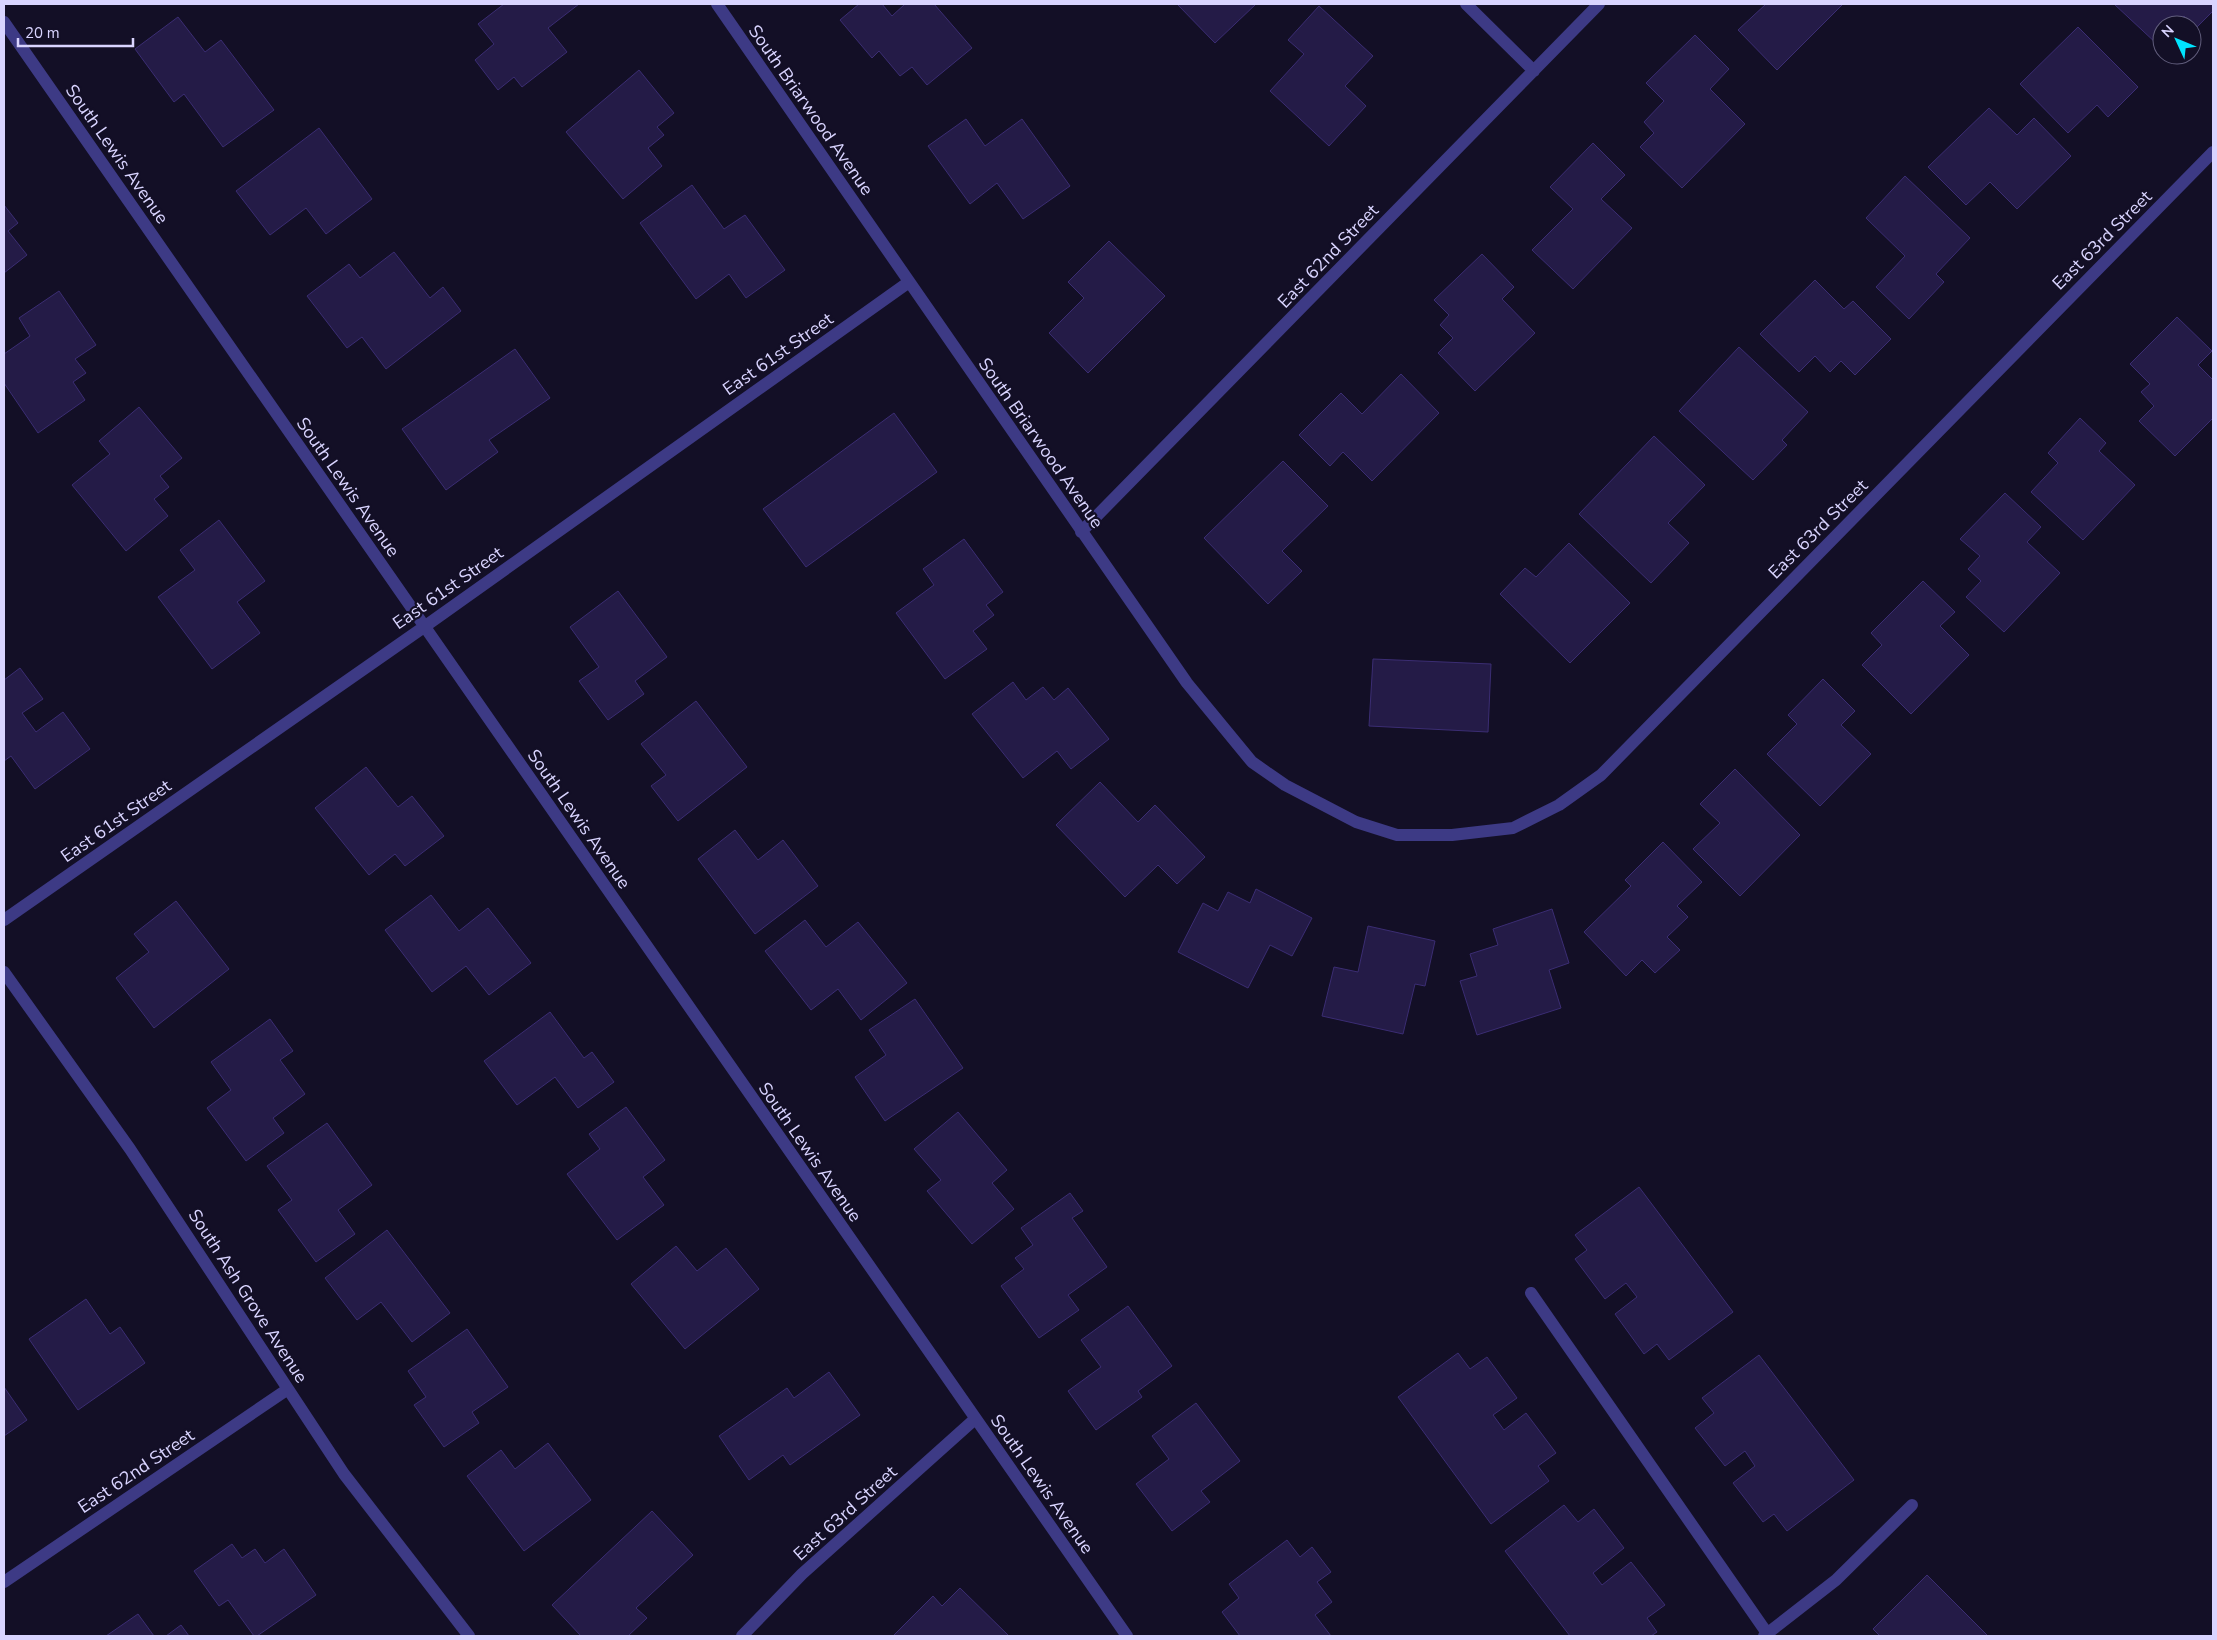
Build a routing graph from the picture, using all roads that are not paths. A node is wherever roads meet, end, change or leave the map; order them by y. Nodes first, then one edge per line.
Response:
1 (717, 4) edge
2 (1466, 4) edge
3 (1599, 4) edge
4 (4, 22) edge
5 (1534, 71) junction
6 (2213, 152) edge
7 (909, 282) junction
8 (1081, 532) junction
9 (424, 627) junction
10 (1397, 835) joint
11 (4, 920) edge
12 (4, 972) edge
13 (1531, 1293) dead end
14 (288, 1390) junction
15 (975, 1419) junction
16 (1912, 1505) dead end
17 (4, 1582) edge
18 (1766, 1635) edge
19 (468, 1636) edge
20 (742, 1636) edge
21 (1127, 1636) edge

1 - 7 street, South Briarwood Avenue
2 - 5 street
3 - 5 street, East 62nd Street
4 - 9 street, South Lewis Avenue
5 - 8 street, East 62nd Street
6 - 10 street, East 63rd Street
7 - 8 street, South Briarwood Avenue
7 - 9 street, East 61st Street
8 - 10 street, South Briarwood Avenue
9 - 11 street, East 61st Street
9 - 15 street, South Lewis Avenue
12 - 14 street, South Ash Grove Avenue
13 - 18 street
14 - 17 street, East 62nd Street
14 - 19 street, South Ash Grove Avenue
15 - 20 street, East 63rd Street
15 - 21 street, South Lewis Avenue
16 - 18 street

